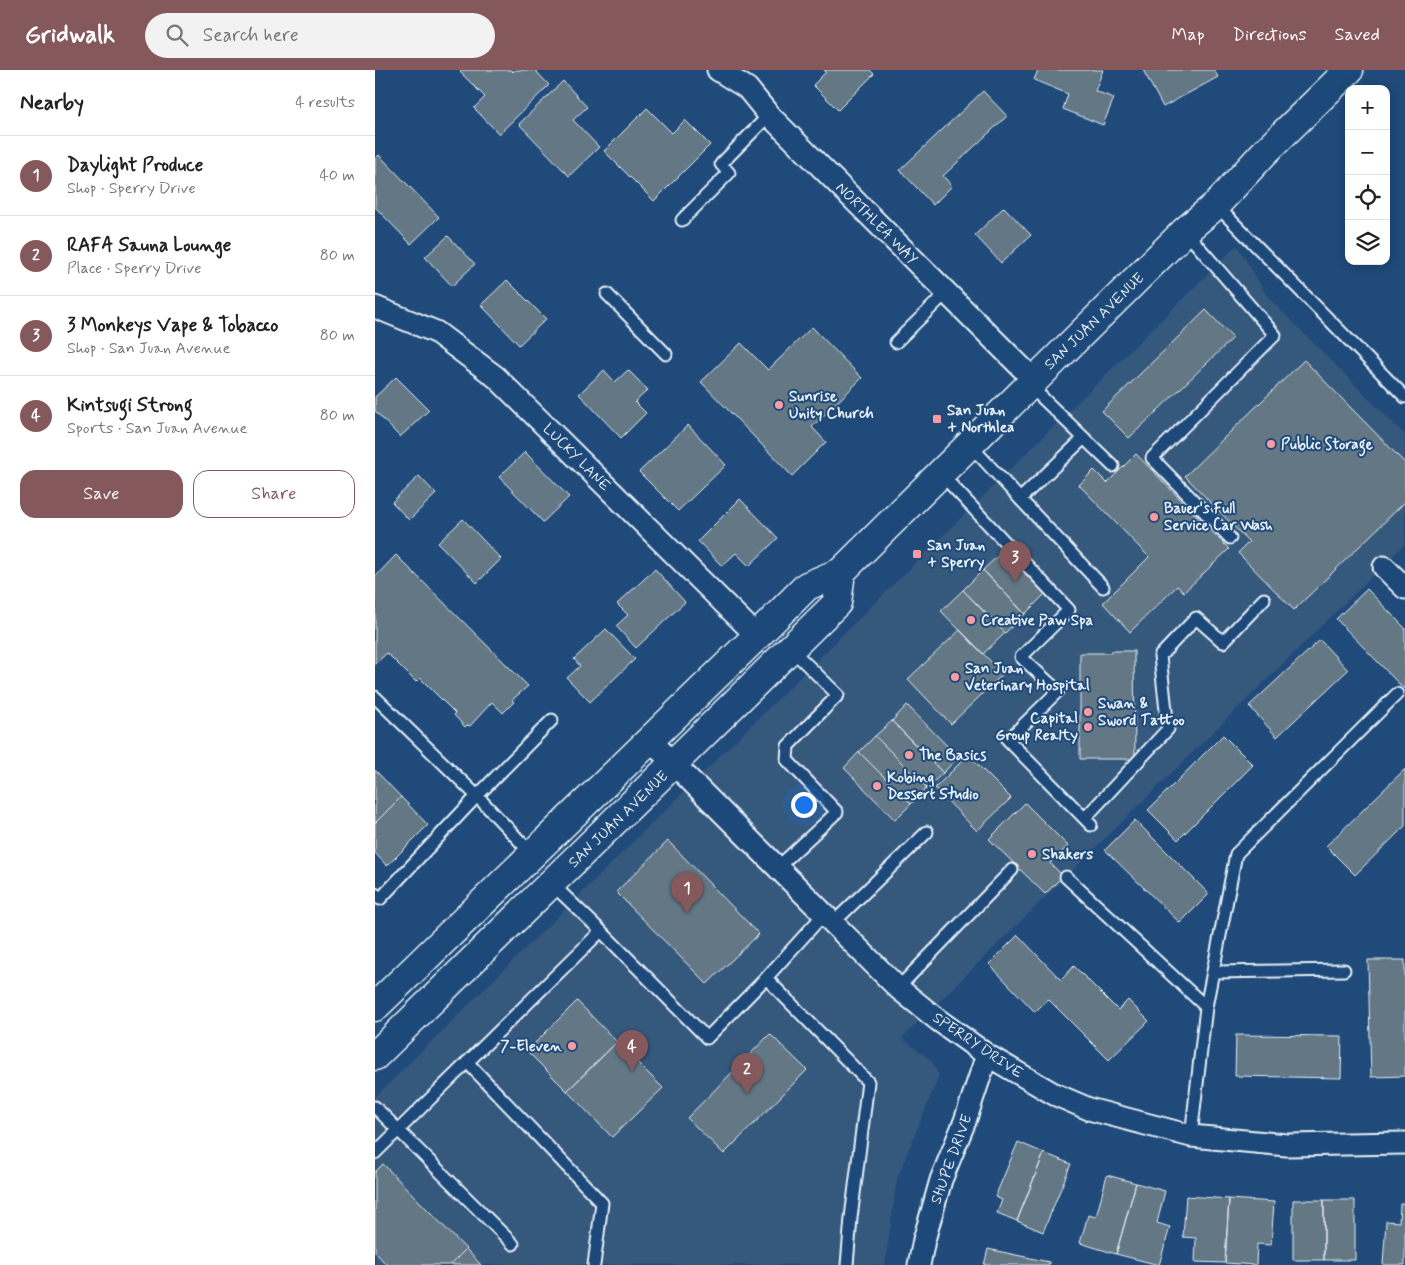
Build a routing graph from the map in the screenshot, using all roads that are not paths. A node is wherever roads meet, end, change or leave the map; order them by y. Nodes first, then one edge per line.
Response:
1 (718, 70) edge
2 (1349, 70) edge
3 (769, 114) junction
4 (1216, 205) junction
5 (682, 220) dead end
6 (1185, 231) junction
7 (946, 293) junction
8 (607, 294) dead end
9 (375, 308) edge
10 (896, 342) dead end
11 (666, 354) dead end
12 (1031, 383) junction
13 (1405, 396) edge
14 (1084, 438) junction
15 (969, 444) junction
16 (1113, 466) dead end
17 (940, 473) junction
18 (1020, 499) junction
19 (1230, 538) dead end
20 (1384, 567) dead end
21 (841, 572) junction
22 (1103, 587) dead end
23 (1405, 588) edge
24 (1264, 599) dead end
25 (757, 636) junction
26 (791, 649) junction
27 (1397, 694) dead end
28 (375, 697) edge
29 (552, 720) dead end
30 (650, 740) junction
31 (674, 764) junction
32 (477, 796) junction
33 (927, 832) dead end
34 (532, 854) junction
35 (778, 867) junction
36 (1011, 870) dead end
37 (1066, 877) dead end
38 (553, 884) junction
39 (375, 894) edge
40 (828, 919) junction
41 (601, 931) junction
42 (1344, 970) dead end
43 (1213, 972) junction
44 (766, 978) junction
45 (897, 988) junction
46 (375, 1007) edge
47 (1206, 1007) junction
48 (421, 1011) junction
49 (375, 1029) edge
50 (987, 1055) junction
51 (375, 1056) edge
52 (467, 1062) junction
53 (375, 1107) edge
54 (398, 1130) junction
55 (1191, 1136) junction
56 (1405, 1144) edge
57 (375, 1153) edge
58 (513, 1244) dead end
59 (594, 1265) edge
60 (847, 1265) edge
61 (919, 1265) edge

1 - 3 street, NORTHLEA WAY
2 - 4 main road, SAN JUAN AVENUE
3 - 5 lane
3 - 7 street, NORTHLEA WAY
4 - 6 main road, SAN JUAN AVENUE
4 - 13 lane
6 - 12 main road, SAN JUAN AVENUE
6 - 19 lane
7 - 10 lane
7 - 12 street, NORTHLEA WAY
8 - 11 lane
9 - 25 street, LUCKY LANE
12 - 14 lane
12 - 15 main road, SAN JUAN AVENUE
14 - 16 lane
14 - 18 lane
15 - 17 main road, SAN JUAN AVENUE
15 - 18 lane
17 - 21 main road, SAN JUAN AVENUE
17 - 24 lane
18 - 22 lane
20 - 23 street
21 - 25 main road, SAN JUAN AVENUE
21 - 26 main road, SAN JUAN AVENUE
25 - 30 main road, SAN JUAN AVENUE
26 - 31 main road, SAN JUAN AVENUE
26 - 35 lane
27 - 43 lane
28 - 32 lane
29 - 32 lane
30 - 31 street, SPERRY DRIVE
30 - 34 main road, SAN JUAN AVENUE
31 - 35 street, SPERRY DRIVE
31 - 38 main road, SAN JUAN AVENUE
32 - 34 lane
32 - 39 lane
33 - 40 lane
34 - 46 main road, SAN JUAN AVENUE
35 - 40 street, SPERRY DRIVE
36 - 45 lane
37 - 47 lane
38 - 41 lane
38 - 48 main road, SAN JUAN AVENUE
40 - 44 lane
40 - 45 street, SPERRY DRIVE
41 - 44 lane
41 - 52 lane
42 - 43 lane
43 - 47 lane
44 - 60 lane
45 - 50 street, SPERRY DRIVE
47 - 55 lane
48 - 49 main road
48 - 51 main road, SAN JUAN AVENUE
50 - 55 street, SPERRY DRIVE
50 - 61 street, SHUPE DRIVE
52 - 54 lane
52 - 59 lane
53 - 54 lane
54 - 57 lane
54 - 58 lane
55 - 56 street, SPERRY DRIVE

